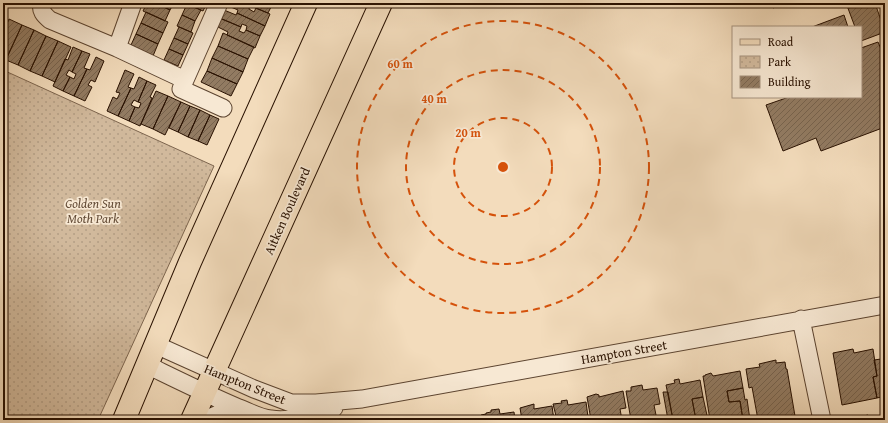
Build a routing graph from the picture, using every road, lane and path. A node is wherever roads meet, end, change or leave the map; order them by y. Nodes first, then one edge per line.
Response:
1 (42, 3) edge
2 (133, 3) edge
3 (219, 3) edge
4 (306, 3) edge
5 (381, 3) edge
6 (117, 48) junction
7 (185, 80) junction
8 (223, 108) dead end
9 (885, 305) edge
10 (801, 319) junction
11 (156, 345) junction
12 (147, 365) junction
13 (214, 372) junction
14 (205, 393) junction
15 (362, 399) junction
16 (246, 410) junction
17 (124, 420) edge
18 (192, 420) edge
19 (204, 420) edge
20 (822, 420) edge

1 - 6 street
2 - 6 street
3 - 7 street
4 - 11 main road
5 - 13 main road, Aitken Boulevard
6 - 7 street
7 - 8 street
9 - 10 street, Hampton Street
10 - 15 street, Hampton Street
10 - 20 street
11 - 12 main road
11 - 13 street, Hampton Street
12 - 14 street, Hampton Street
12 - 17 main road
13 - 14 main road, Aitken Boulevard
13 - 15 street, Hampton Street
14 - 16 street, Hampton Street
14 - 18 main road, Aitken Boulevard
15 - 16 street, Hampton Street
16 - 19 street

